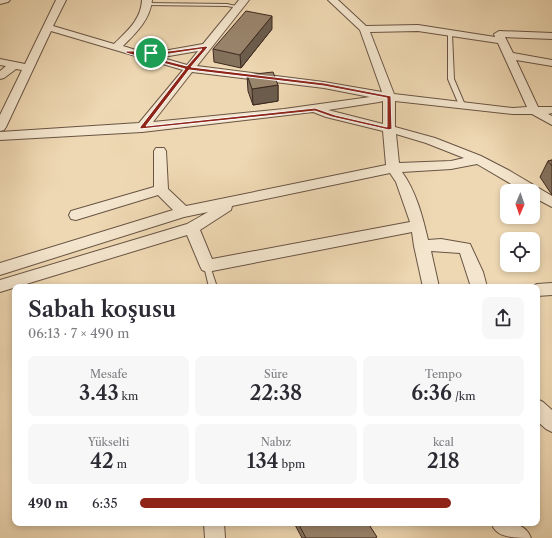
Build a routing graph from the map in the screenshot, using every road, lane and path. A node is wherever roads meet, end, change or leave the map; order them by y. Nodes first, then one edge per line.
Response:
1 (5, 0) edge
2 (60, 0) edge
3 (333, 0) edge
4 (0, 1) edge
5 (147, 2) edge
6 (241, 3) edge
7 (47, 27) junction
8 (364, 29) junction
9 (450, 34) junction
10 (552, 36) edge
11 (502, 41) junction
12 (206, 47) junction
13 (115, 48) junction
14 (128, 52) junction
15 (510, 56) junction
16 (0, 62) edge
17 (552, 63) edge
18 (14, 65) junction
19 (28, 68) junction
20 (188, 68) junction
21 (0, 76) edge
22 (389, 97) junction
23 (462, 105) junction
24 (315, 110) junction
25 (534, 110) junction
26 (552, 110) edge
27 (552, 121) edge
28 (0, 126) edge
29 (142, 128) junction
30 (389, 129) junction
31 (0, 136) edge
32 (160, 151) dead end
33 (476, 160) junction
34 (394, 168) junction
35 (522, 184) edge
36 (161, 190) junction
37 (540, 195) edge
38 (234, 202) junction
39 (552, 202) edge
40 (183, 212) junction
41 (76, 215) dead end
42 (418, 226) junction
43 (192, 228) junction
44 (421, 246) junction
45 (207, 266) junction
46 (0, 269) edge
47 (212, 284) edge
48 (429, 284) edge
49 (478, 284) edge
50 (0, 286) edge
51 (552, 289) edge
52 (540, 290) edge
53 (540, 411) edge
54 (552, 423) edge
55 (214, 526) edge
56 (503, 527) dead end
57 (215, 538) edge
58 (521, 538) edge

1 - 4 street
2 - 7 street
3 - 8 street
5 - 6 lane
5 - 13 street
6 - 12 street
7 - 13 street
7 - 19 street
8 - 9 street
8 - 22 street
9 - 11 street
9 - 23 lane
10 - 11 street
11 - 15 street
12 - 14 street
12 - 20 street
13 - 14 street
14 - 20 street
15 - 17 street
15 - 25 street
16 - 18 street
18 - 19 street
18 - 21 street
19 - 28 street
20 - 22 street
20 - 29 street
22 - 23 street
22 - 24 street
22 - 30 street
23 - 25 street
24 - 29 street
24 - 30 street
25 - 26 street
25 - 27 street
29 - 31 street
30 - 33 street
30 - 34 street
32 - 36 street
33 - 34 street
33 - 35 street
34 - 38 street
34 - 42 street
36 - 40 street
36 - 41 street
37 - 39 street
38 - 40 street
38 - 43 street
40 - 46 street
42 - 44 street
42 - 45 street
43 - 45 street
43 - 50 street
44 - 48 street
44 - 49 street
45 - 47 lane
51 - 52 street
53 - 54 street
55 - 57 street
56 - 58 street

